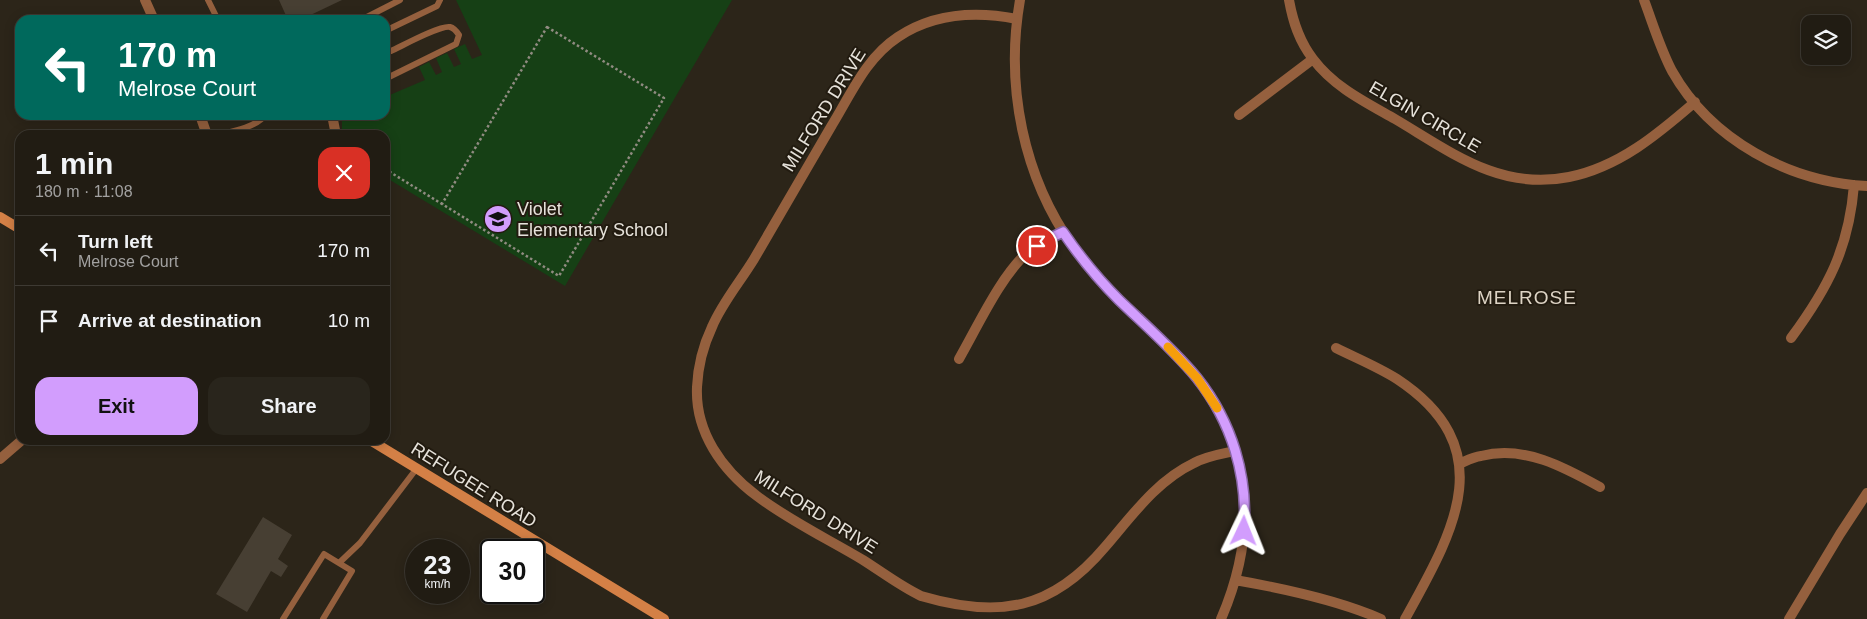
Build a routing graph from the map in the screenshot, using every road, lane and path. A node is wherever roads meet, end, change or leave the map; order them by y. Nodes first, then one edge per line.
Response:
1 (145, 0) edge
2 (208, 0) edge
3 (400, 0) edge
4 (440, 0) edge
5 (1020, 0) edge
6 (1289, 0) edge
7 (1644, 0) edge
8 (152, 15) edge
9 (216, 15) edge
10 (371, 15) edge
11 (1017, 19) junction
12 (390, 29) edge
13 (390, 52) edge
14 (1313, 59) junction
15 (390, 76) edge
16 (1695, 102) junction
17 (1239, 115) dead end
18 (259, 120) edge
19 (239, 130) edge
20 (390, 172) edge
21 (1854, 185) junction
22 (1867, 186) edge
23 (442, 204) junction
24 (0, 217) edge
25 (15, 226) edge
26 (1063, 232) junction
27 (1791, 338) dead end
28 (1336, 348) dead end
29 (959, 358) dead end
30 (16, 445) edge
31 (378, 445) edge
32 (1236, 451) junction
33 (0, 459) edge
34 (1459, 464) junction
35 (417, 468) junction
36 (1600, 487) dead end
37 (1867, 493) edge
38 (339, 563) junction
39 (1235, 580) junction
40 (283, 619) edge
41 (322, 619) edge
42 (664, 619) edge
43 (1221, 619) edge
44 (1381, 619) edge
45 (1405, 619) edge
46 (1789, 619) edge

1 - 8 street
2 - 9 lane
3 - 10 lane
4 - 12 lane
5 - 11 street
6 - 14 street, ELGIN CIRCLE
7 - 16 street
11 - 26 street
11 - 32 street, MILFORD DRIVE
13 - 15 lane
14 - 16 street, ELGIN CIRCLE
14 - 17 street
16 - 21 street
18 - 19 lane
20 - 23 path
21 - 22 street
21 - 27 street
23 - 23 path
24 - 25 main road
26 - 29 street
26 - 32 street
28 - 34 street
30 - 33 street
31 - 35 main road, REFUGEE ROAD
32 - 39 street
34 - 36 street
34 - 45 street
35 - 38 lane
35 - 42 main road, REFUGEE ROAD
37 - 46 street
38 - 40 lane
38 - 41 lane
39 - 43 street
39 - 44 street

